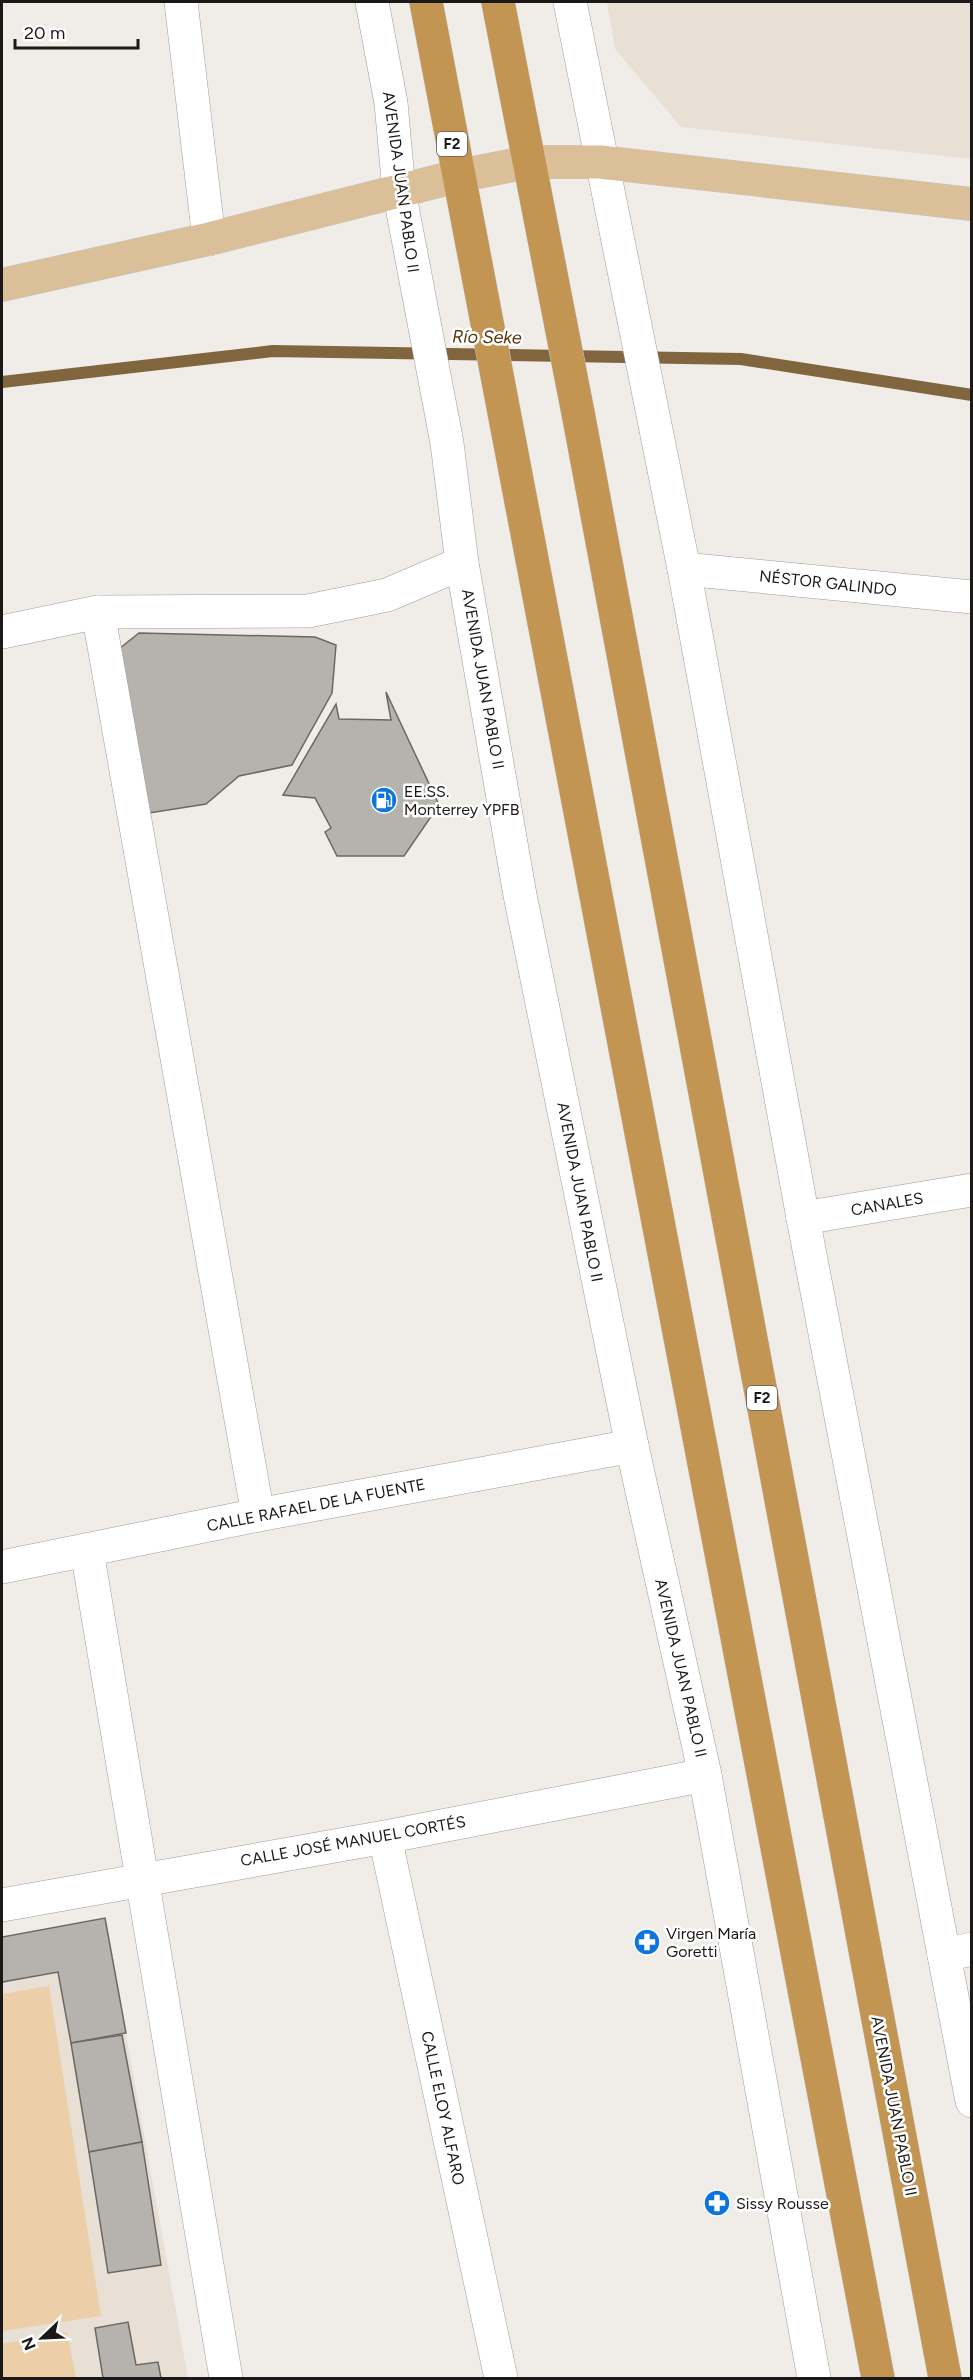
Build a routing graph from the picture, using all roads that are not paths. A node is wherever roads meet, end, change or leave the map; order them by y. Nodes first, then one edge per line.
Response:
1 (181, 2) edge
2 (372, 2) edge
3 (426, 2) edge
4 (498, 2) edge
5 (570, 2) edge
6 (529, 162) junction
7 (600, 162) junction
8 (458, 176) junction
9 (399, 190) junction
10 (972, 204) edge
11 (209, 238) junction
12 (2, 285) edge
13 (462, 562) junction
14 (684, 569) junction
15 (972, 597) edge
16 (98, 612) junction
17 (2, 632) edge
18 (972, 1190) edge
19 (803, 1218) junction
20 (632, 1446) junction
21 (258, 1515) junction
22 (87, 1551) junction
23 (2, 1567) edge
24 (705, 1775) junction
25 (385, 1837) junction
26 (141, 1879) junction
27 (2, 1905) edge
28 (958, 1952) edge
29 (972, 2101) edge
30 (226, 2379) edge
31 (501, 2379) edge
32 (814, 2379) edge
33 (878, 2379) edge
34 (945, 2379) edge

1 - 11 street
2 - 9 street, AVENIDA JUAN PABLO II
3 - 8 highway, F2
4 - 6 highway, F2
5 - 7 street
6 - 7 main road
6 - 8 main road
6 - 34 highway, AVENIDA JUAN PABLO II / F2
7 - 10 main road
7 - 14 street
8 - 9 main road
8 - 33 highway, F2
9 - 11 main road
9 - 13 street, AVENIDA JUAN PABLO II
11 - 12 main road
13 - 16 street
13 - 20 street, AVENIDA JUAN PABLO II
14 - 15 street, NÉSTOR GALINDO
14 - 19 street
16 - 17 street
16 - 21 street
18 - 19 street, CANALES
19 - 28 street
20 - 21 street, CALLE RAFAEL DE LA FUENTE
20 - 24 street, AVENIDA JUAN PABLO II
21 - 22 street, CALLE RAFAEL DE LA FUENTE
22 - 23 street, CALLE RAFAEL DE LA FUENTE
22 - 26 street
24 - 25 street, CALLE JOSÉ MANUEL CORTÉS
24 - 32 street, AVENIDA JUAN PABLO II
25 - 26 street, CALLE JOSÉ MANUEL CORTÉS
25 - 31 street, CALLE ELOY ALFARO
26 - 27 street, CALLE JOSÉ MANUEL CORTÉS
26 - 30 street
28 - 29 street

